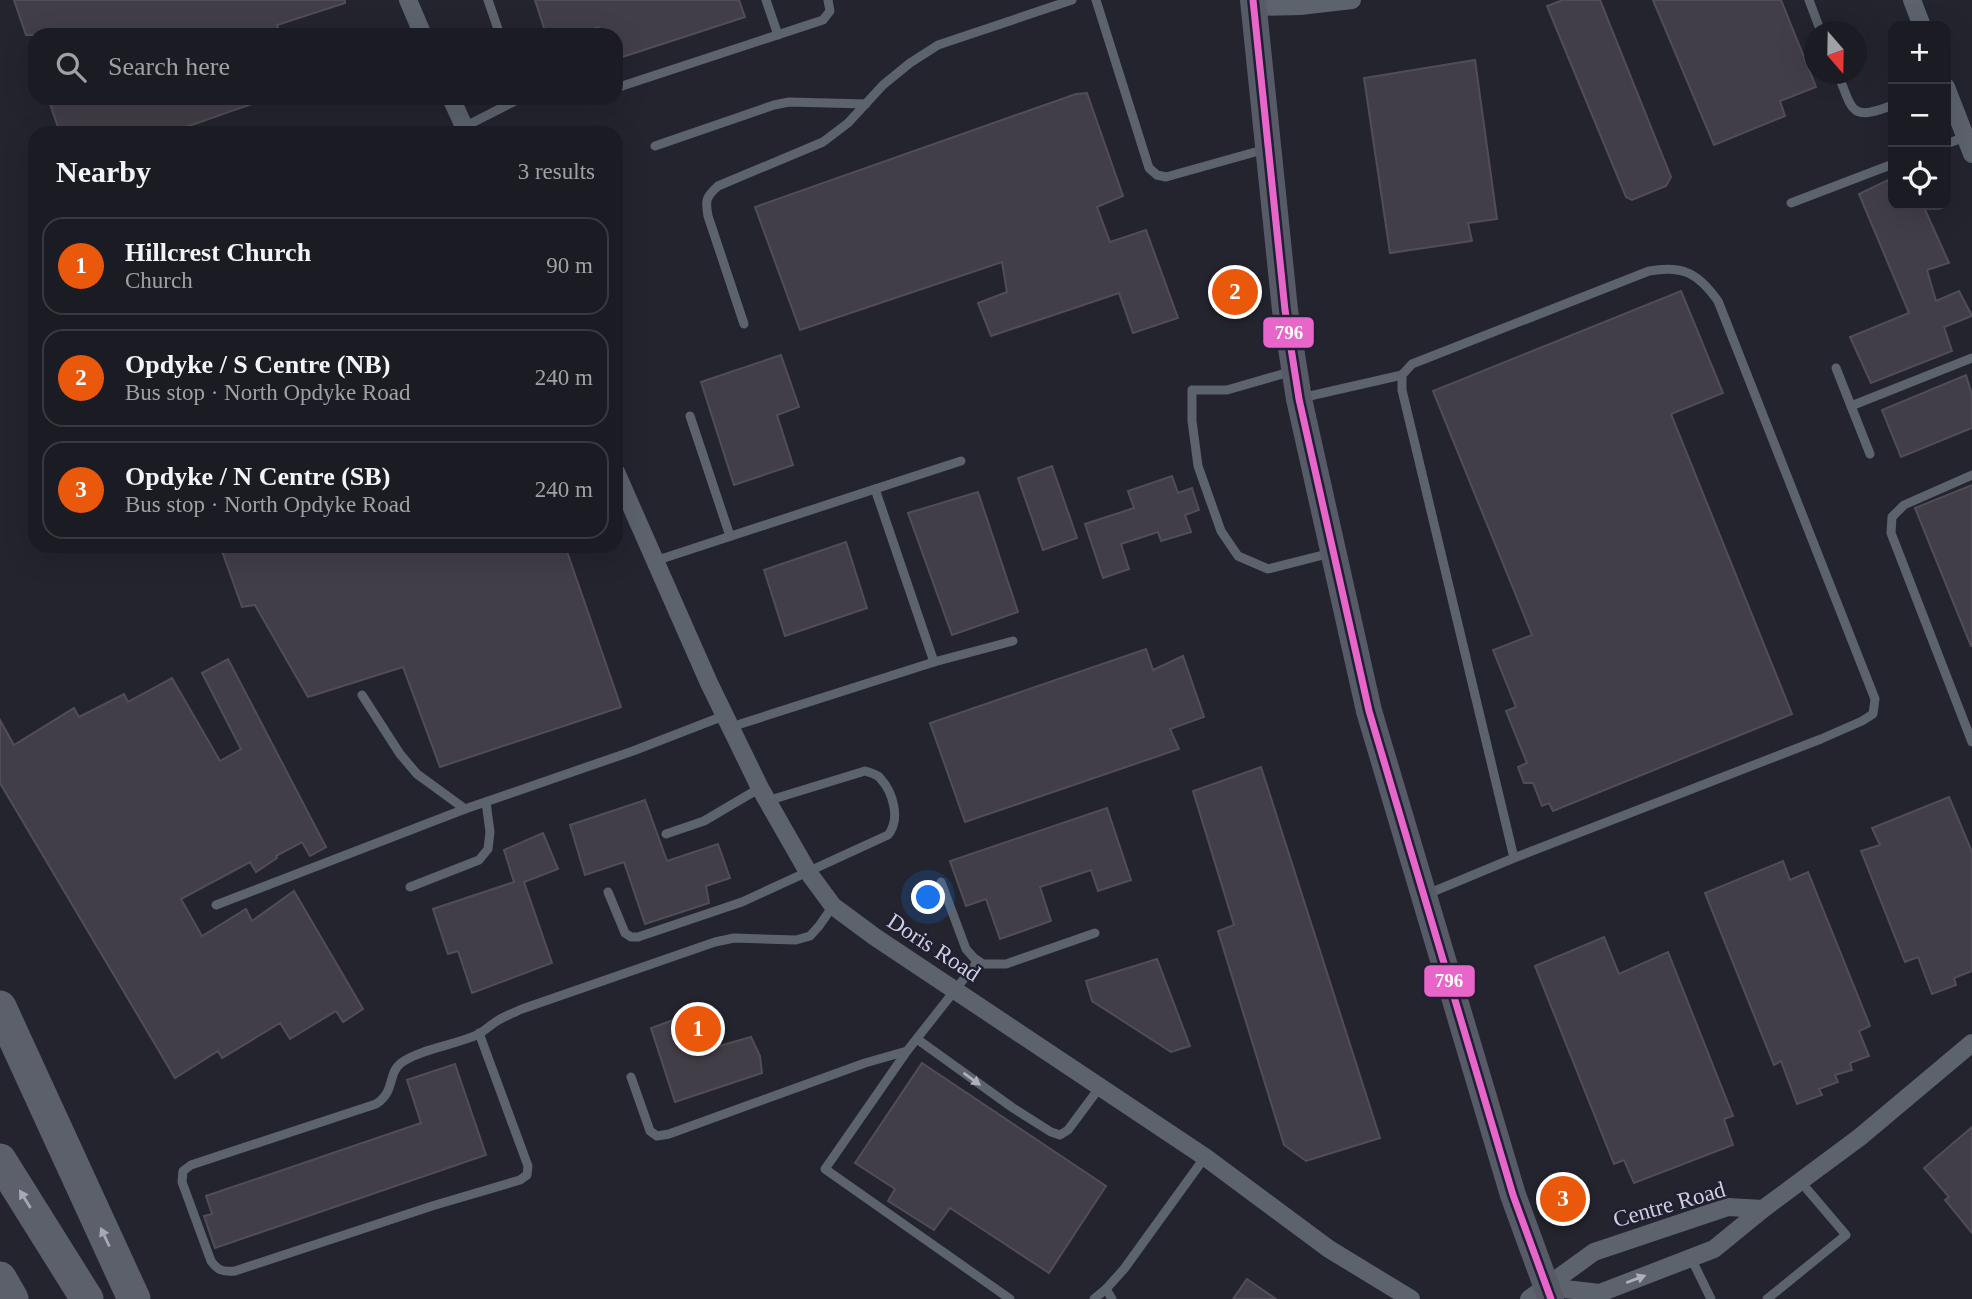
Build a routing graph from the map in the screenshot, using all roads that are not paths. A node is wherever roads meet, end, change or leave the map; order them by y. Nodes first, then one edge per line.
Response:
1 (408, 0) edge
2 (488, 0) edge
3 (766, 0) edge
4 (828, 0) edge
5 (1072, 0) edge
6 (1096, 0) edge
7 (1352, 0) edge
8 (1809, 0) edge
9 (1912, 0) edge
10 (1254, 3) edge
11 (1817, 21) edge
12 (1921, 21) edge
13 (420, 28) edge
14 (498, 28) edge
15 (778, 35) junction
16 (1842, 84) edge
17 (623, 86) edge
18 (1951, 99) edge
19 (866, 104) junction
20 (454, 105) edge
21 (509, 105) edge
22 (1888, 107) edge
23 (463, 126) edge
24 (472, 126) edge
25 (1965, 137) junction
26 (1951, 142) edge
27 (655, 146) dead end
28 (1268, 148) junction
29 (1972, 154) edge
30 (1888, 166) edge
31 (1791, 203) dead end
32 (744, 324) dead end
33 (1972, 358) edge
34 (1836, 368) dead end
35 (1295, 370) junction
36 (1402, 375) junction
37 (1298, 399) junction
38 (1851, 406) junction
39 (690, 416) dead end
40 (1870, 454) dead end
41 (961, 461) dead end
42 (1972, 475) edge
43 (623, 488) edge
44 (874, 489) junction
45 (730, 536) junction
46 (1333, 552) junction
47 (655, 561) junction
48 (1013, 641) dead end
49 (934, 662) junction
50 (362, 695) dead end
51 (728, 721) junction
52 (1972, 743) edge
53 (764, 794) junction
54 (486, 802) junction
55 (465, 809) junction
56 (666, 834) dead end
57 (1514, 858) junction
58 (808, 872) junction
59 (941, 882) dead end
60 (410, 887) dead end
61 (608, 892) dead end
62 (1424, 896) junction
63 (216, 905) dead end
64 (834, 906) junction
65 (1095, 933) dead end
66 (978, 961) junction
67 (956, 991) junction
68 (0, 1007) edge
69 (479, 1033) junction
70 (917, 1039) junction
71 (1972, 1043) edge
72 (907, 1051) junction
73 (631, 1077) dead end
74 (1100, 1087) junction
75 (1205, 1157) junction
76 (0, 1160) edge
77 (1800, 1181) junction
78 (1763, 1209) junction
79 (1691, 1258) junction
80 (0, 1278) edge
81 (1106, 1289) junction
82 (1542, 1295) edge
83 (12, 1299) edge
84 (87, 1299) edge
85 (134, 1299) edge
86 (1010, 1299) edge
87 (1094, 1299) edge
88 (1112, 1299) edge
89 (1411, 1299) edge
90 (1711, 1299) edge
91 (1767, 1299) edge

1 - 13 street
2 - 14 lane
3 - 15 lane
4 - 15 lane
5 - 19 lane
6 - 28 lane
7 - 10 street
8 - 11 lane
9 - 12 street
10 - 28 main road
15 - 17 lane
16 - 22 lane
18 - 25 street
19 - 27 lane
19 - 32 lane
20 - 23 street
21 - 24 lane
25 - 26 lane
25 - 29 street
28 - 35 main road
30 - 31 lane
33 - 38 lane
34 - 38 lane
35 - 37 main road
35 - 46 lane
36 - 37 lane
36 - 57 lane
36 - 57 lane
37 - 46 main road
38 - 40 lane
39 - 45 lane
41 - 44 lane
42 - 52 lane
43 - 47 street, Doris Road
44 - 45 lane
44 - 49 lane
45 - 47 lane
46 - 62 main road
47 - 51 street, Doris Road
48 - 49 lane
49 - 51 lane
50 - 55 lane
51 - 53 street, Doris Road
51 - 54 lane
53 - 56 lane
53 - 58 street, Doris Road
53 - 58 lane
54 - 55 lane
54 - 60 lane
55 - 63 lane
57 - 62 lane
58 - 61 lane
58 - 64 street, Doris Road
59 - 66 lane
62 - 82 main road
64 - 67 street, Doris Road
64 - 69 lane
65 - 66 lane
66 - 67 lane
67 - 70 lane
67 - 74 street, Doris Road
85 -> 68 highway
69 - 69 lane
70 - 72 lane
70 -> 74 lane
71 - 77 street, Centre Road
72 - 73 lane
72 - 86 lane
74 - 75 street, Doris Road
75 - 81 lane
75 - 89 street, Doris Road
84 -> 76 highway
77 - 78 street, Centre Road
77 - 91 lane
78 - 79 street, Centre Road
78 - 82 street, Centre Road
82 -> 79 street, Centre Road
79 - 90 lane
80 - 83 highway
81 - 87 lane
81 - 88 lane

